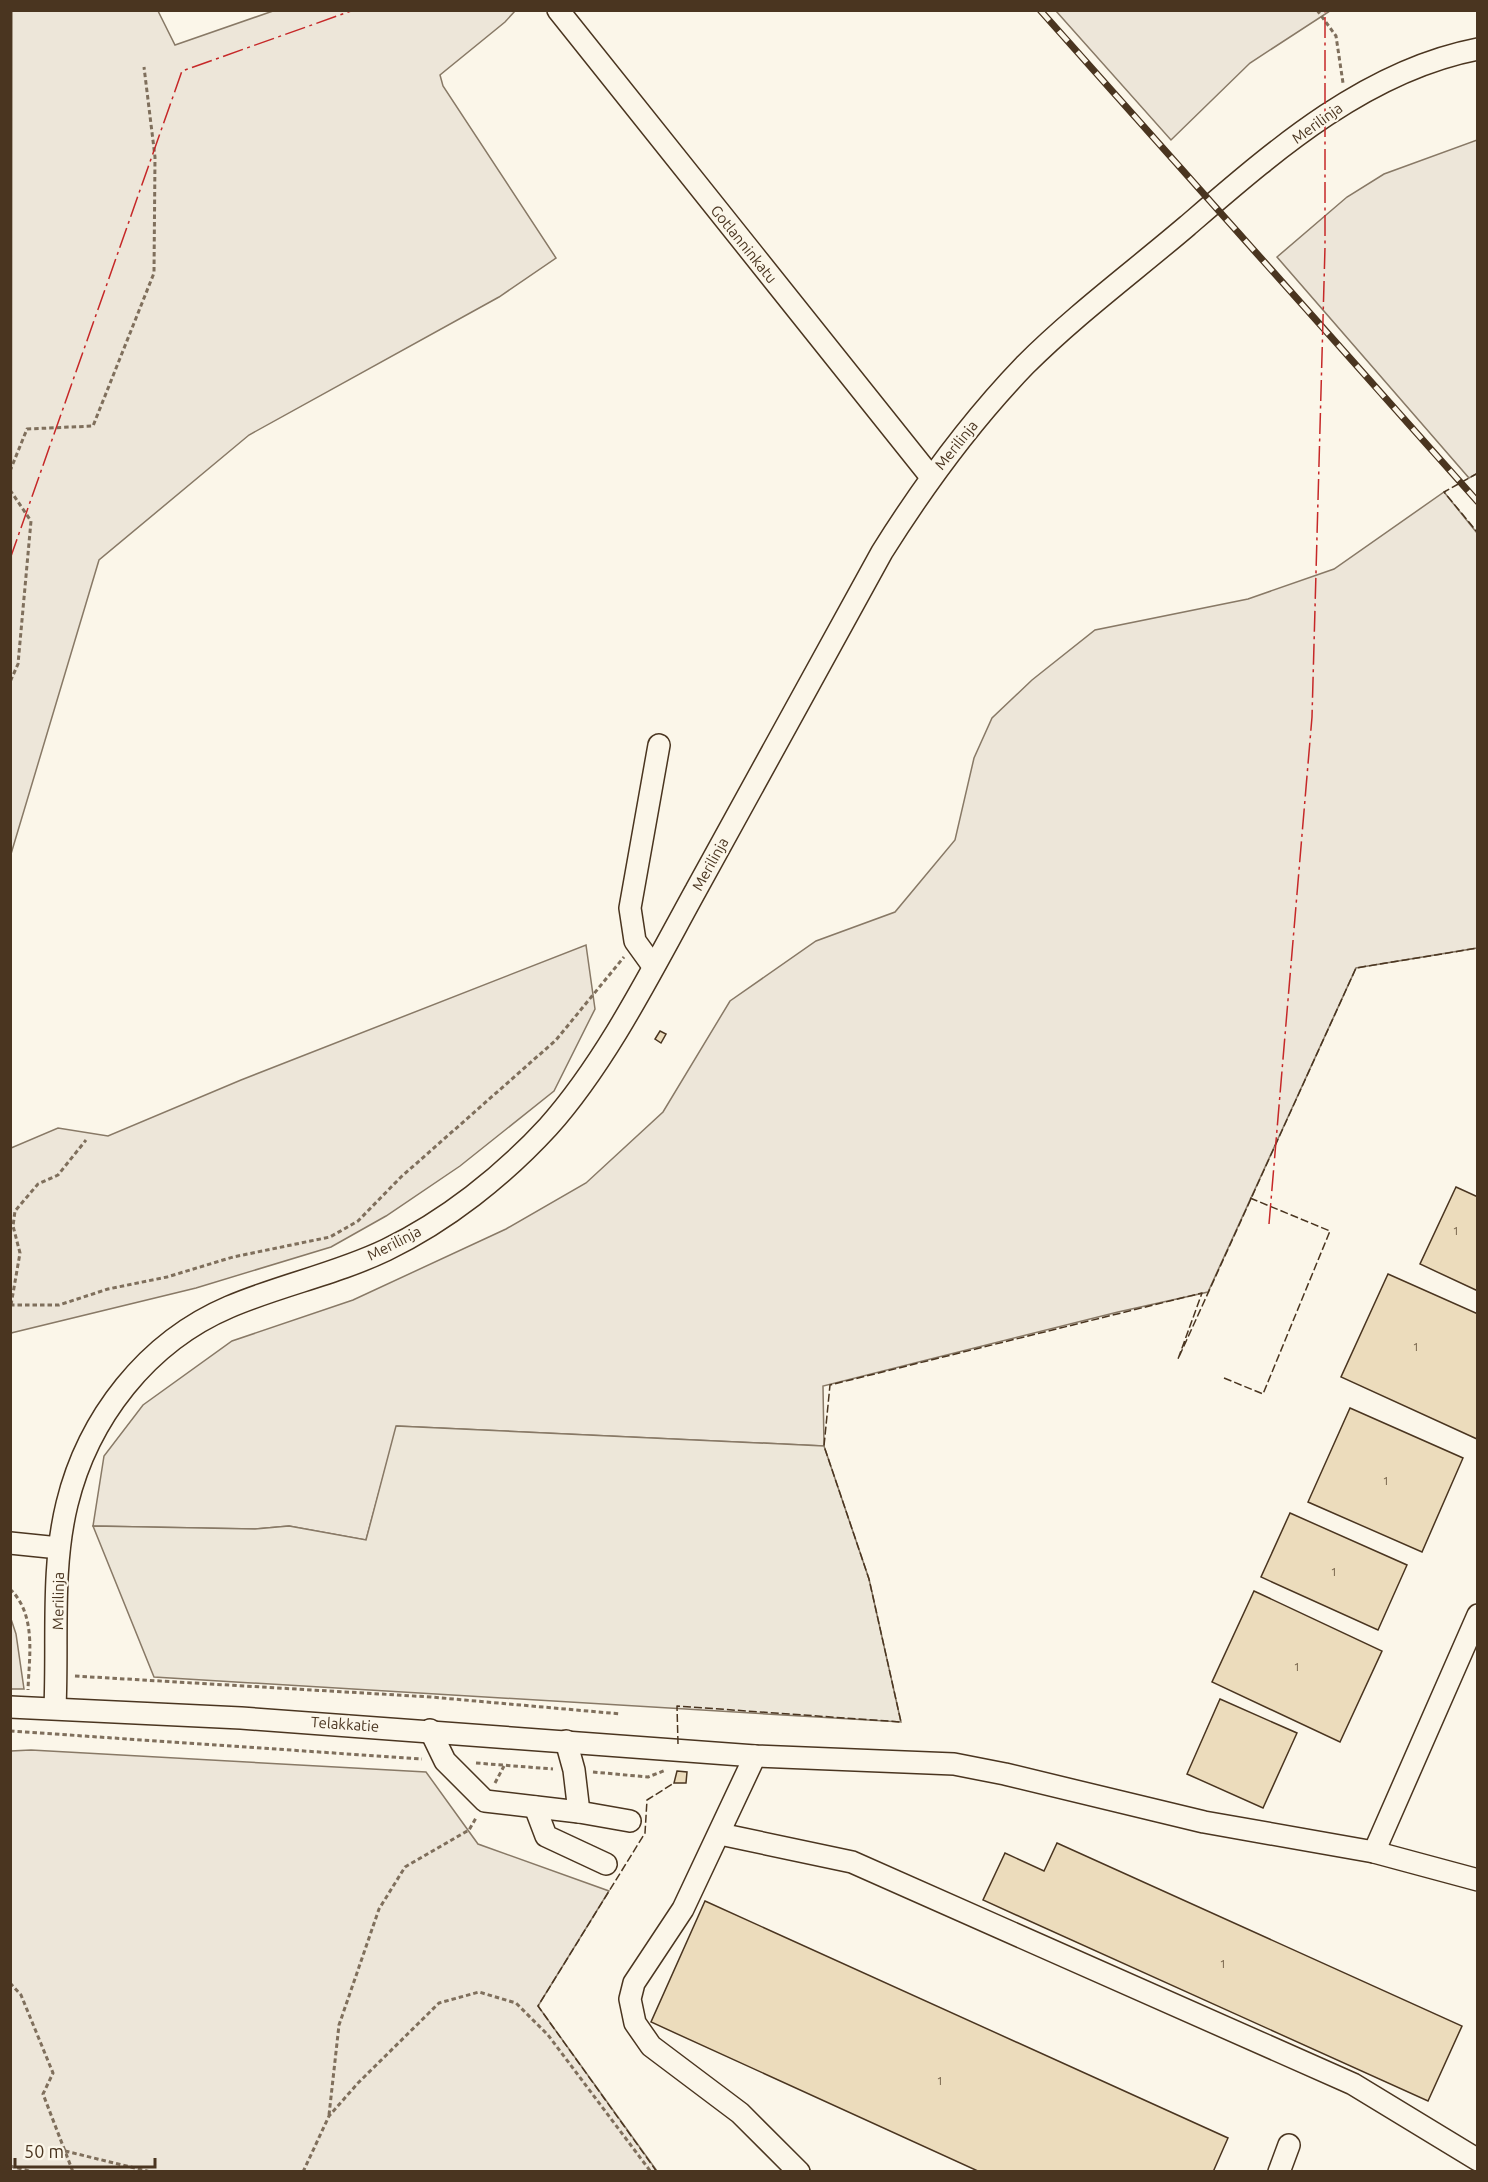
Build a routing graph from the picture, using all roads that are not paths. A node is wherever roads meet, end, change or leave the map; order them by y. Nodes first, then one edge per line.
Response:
1 (558, 10) edge
2 (1478, 48) edge
3 (931, 477) junction
4 (659, 744) dead end
5 (653, 966) junction
6 (10, 1543) edge
7 (59, 1548) junction
8 (1478, 1615) edge
9 (19, 1707) edge
10 (56, 1707) junction
11 (430, 1730) junction
12 (566, 1741) junction
13 (755, 1756) junction
14 (535, 1807) junction
15 (579, 1812) junction
16 (630, 1821) dead end
17 (720, 1834) junction
18 (1374, 1852) junction
19 (606, 1864) dead end
20 (1478, 1880) edge
21 (1289, 2145) dead end
22 (1477, 2157) edge
23 (800, 2172) edge
24 (1278, 2172) edge

1 - 3 street, Gotlanninkatu
2 - 3 street, Merilinja
3 - 5 street, Merilinja
4 - 5 street
5 - 7 street, Merilinja
6 - 7 street
7 - 10 street, Merilinja
8 - 18 street
9 - 10 street, Telakkatie
10 - 11 street, Telakkatie
11 - 12 street, Telakkatie
11 - 14 street
12 - 13 street, Telakkatie
12 - 15 street
13 - 17 street
13 - 18 street, Telakkatie
14 - 15 street
14 - 19 street
15 - 16 street
17 - 22 street
17 - 23 street
18 - 20 street, Telakkatie
21 - 24 street

